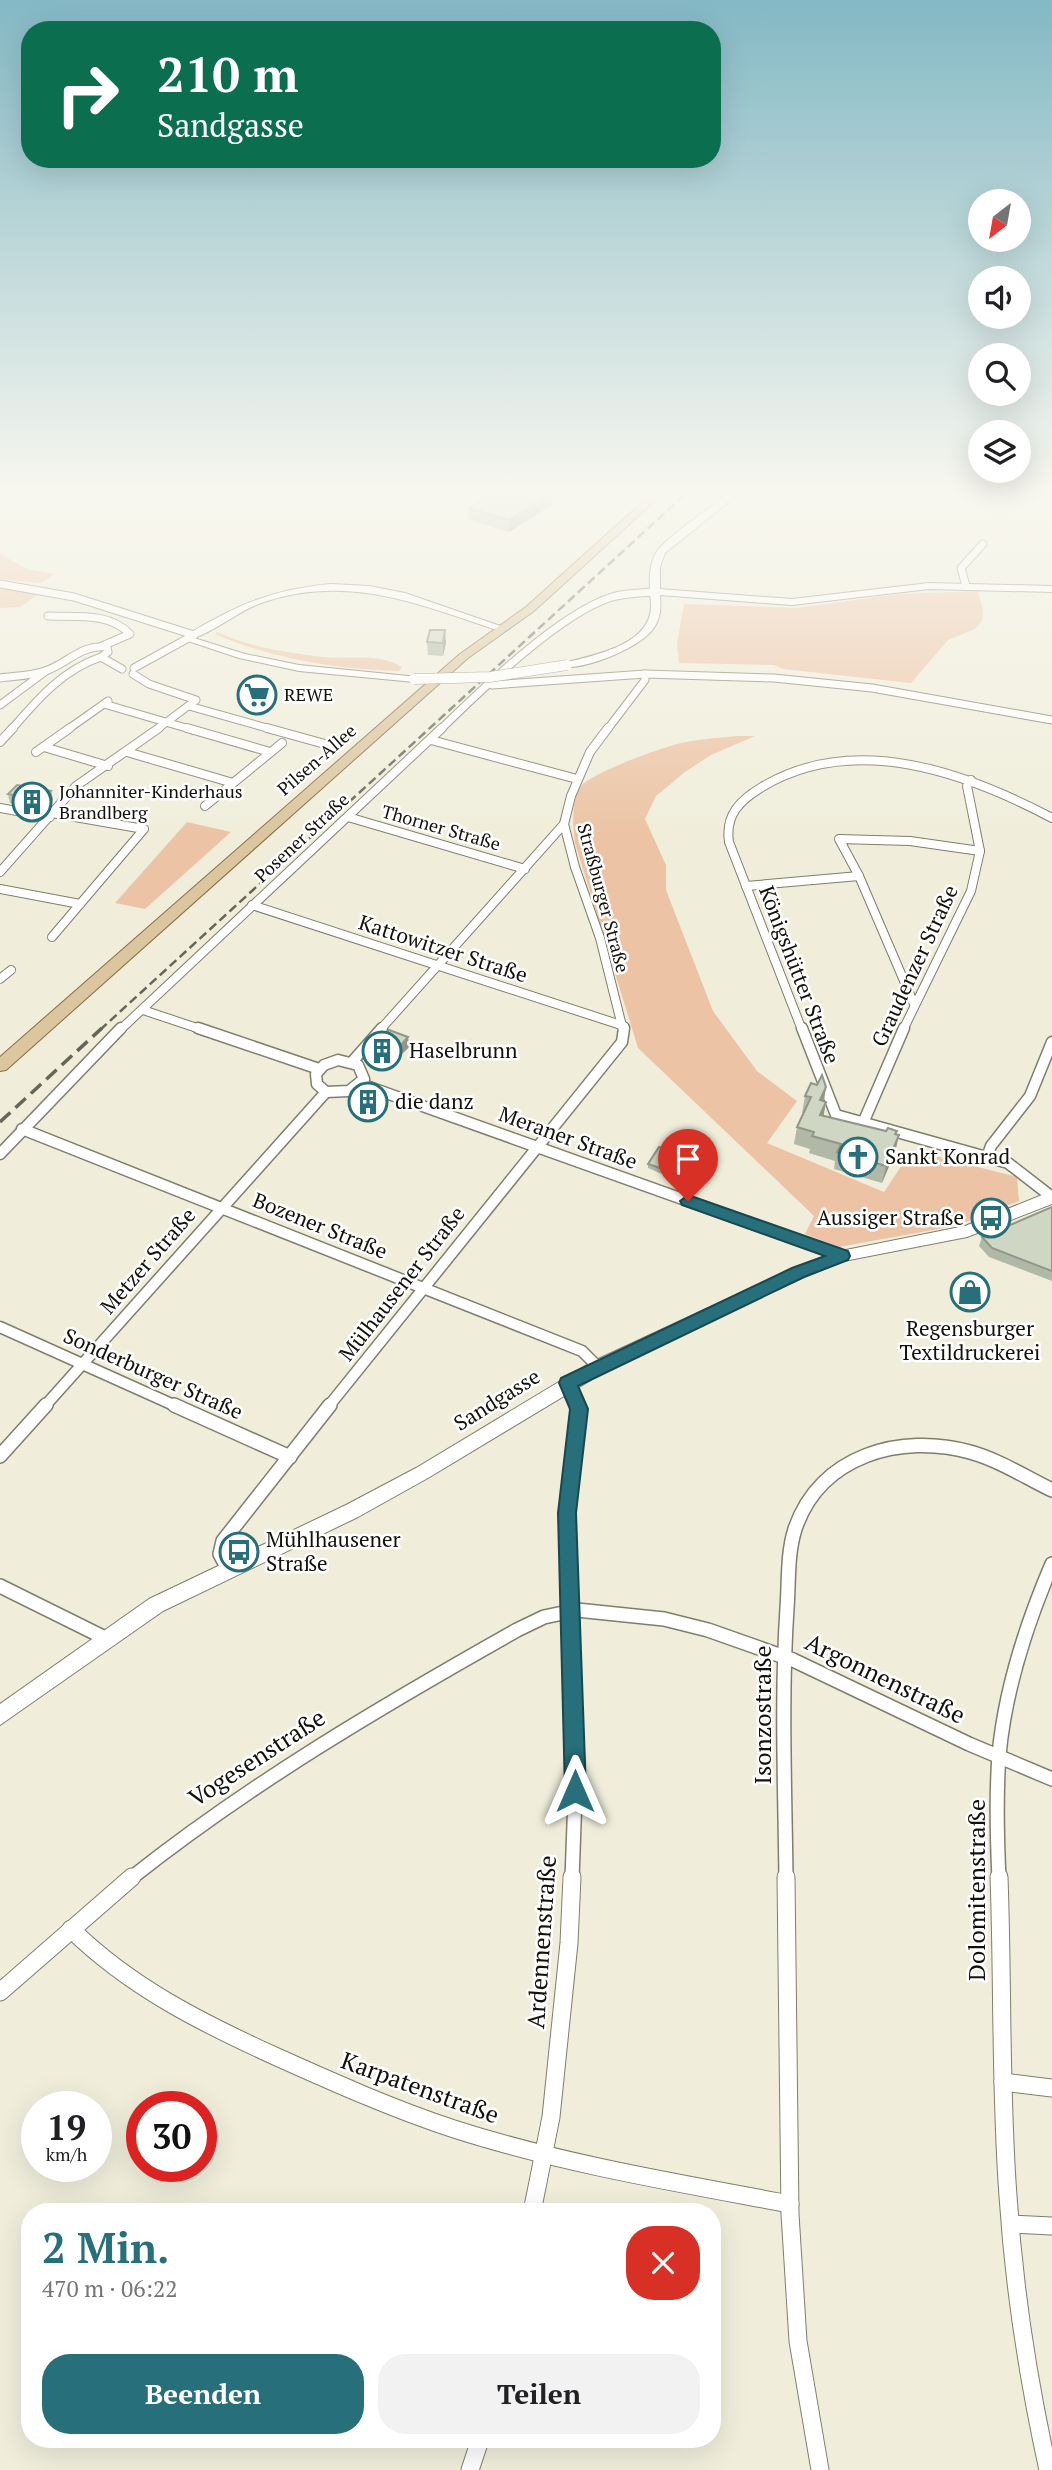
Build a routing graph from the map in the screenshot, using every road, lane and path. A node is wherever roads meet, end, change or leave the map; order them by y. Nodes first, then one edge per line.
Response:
1 (97, 604) edge
2 (250, 604) edge
3 (429, 604) edge
4 (535, 604) edge
5 (596, 604) edge
6 (656, 604) edge
7 (48, 616) dead end
8 (504, 629) junction
9 (190, 637) junction
10 (102, 646) junction
11 (101, 657) junction
12 (46, 671) junction
13 (134, 671) junction
14 (645, 674) junction
15 (0, 678) edge
16 (492, 685) junction
17 (0, 705) edge
18 (189, 706) junction
19 (1052, 720) edge
20 (167, 723) junction
21 (431, 740) junction
22 (0, 742) edge
23 (282, 743) dead end
24 (332, 746) dead end
25 (44, 747) junction
26 (36, 752) dead end
27 (128, 752) junction
28 (270, 752) junction
29 (108, 766) junction
30 (577, 779) junction
31 (971, 780) junction
32 (233, 783) junction
33 (1, 804) edge
34 (205, 806) dead end
35 (51, 815) junction
36 (348, 817) junction
37 (1052, 818) edge
38 (564, 824) junction
39 (980, 851) junction
40 (525, 869) junction
41 (0, 872) edge
42 (859, 876) junction
43 (746, 886) junction
44 (0, 889) edge
45 (80, 904) junction
46 (252, 905) junction
47 (52, 937) dead end
48 (439, 966) junction
49 (11, 970) dead end
50 (0, 979) edge
51 (915, 1004) junction
52 (143, 1010) junction
53 (624, 1026) junction
54 (1052, 1042) edge
55 (352, 1062) junction
56 (0, 1066) edge
57 (319, 1069) junction
58 (361, 1084) junction
59 (326, 1092) junction
60 (863, 1123) junction
61 (22, 1129) junction
62 (536, 1147) junction
63 (0, 1154) edge
64 (987, 1157) junction
65 (1052, 1197) edge
66 (221, 1208) junction
67 (842, 1256) junction
68 (422, 1288) junction
69 (0, 1326) edge
70 (83, 1364) junction
71 (598, 1367) junction
72 (567, 1383) junction
73 (0, 1456) edge
74 (290, 1457) junction
75 (1052, 1490) edge
76 (1052, 1564) edge
77 (228, 1569) junction
78 (0, 1586) edge
79 (571, 1610) junction
80 (105, 1638) junction
81 (784, 1655) junction
82 (0, 1716) edge
83 (999, 1757) junction
84 (1052, 1779) edge
85 (71, 1928) junction
86 (0, 1992) edge
87 (1003, 2082) junction
88 (1052, 2088) edge
89 (545, 2153) junction
90 (534, 2203) edge
91 (790, 2204) junction
92 (1011, 2224) junction
93 (1052, 2226) edge
94 (477, 2448) edge
95 (470, 2470) edge
96 (820, 2470) edge
97 (1048, 2470) edge

1 - 9 street
2 - 9 street
3 - 8 street
4 - 8 main road, Pilsen-Allee
5 - 16 street, Posener Straße
6 - 9 street, bridge
7 - 10 street
8 - 56 main road, Pilsen-Allee
9 - 13 street
10 - 11 street
10 - 12 street
11 - 13 street
11 - 22 street
12 - 15 street
12 - 17 street
13 - 18 street
14 - 16 street
14 - 19 street
14 - 30 street, Straßburger Straße
16 - 21 street, Posener Straße
18 - 20 street
18 - 24 street
20 - 25 street
20 - 27 street
20 - 28 street
21 - 30 street
21 - 36 street, Posener Straße
23 - 28 street
25 - 26 street
25 - 29 street
27 - 29 street
27 - 32 street
28 - 32 street
29 - 35 street
30 - 38 street, Straßburger Straße
31 - 37 street
31 - 39 street, Graudenzer Straße
31 - 43 street, Königshütter Straße
32 - 34 street
33 - 35 street
35 - 41 street
35 - 45 street
36 - 40 street, Thorner Straße
36 - 46 street, Posener Straße
38 - 40 street
38 - 53 street, Straßburger Straße
39 - 42 street
39 - 51 street, Graudenzer Straße
40 - 48 street
42 - 43 street
42 - 51 street
43 - 60 street, Königshütter Straße
44 - 45 street
45 - 47 street
46 - 48 street, Kattowitzer Straße
46 - 52 street, Posener Straße
48 - 53 street, Kattowitzer Straße
48 - 55 street
49 - 50 street
51 - 60 street, Graudenzer Straße
52 - 57 street
52 - 61 street, Posener Straße
53 - 62 street, Mülhausener Straße
54 - 64 street
55 - 57 street
55 - 58 street
57 - 59 street
58 - 59 street
58 - 62 street, Meraner Straße
59 - 66 street, Metzer Straße
60 - 64 street
61 - 63 street, Posener Straße
61 - 66 street, Bozener Straße
62 - 67 street, Meraner Straße
62 - 68 street, Mülhausener Straße
64 - 65 street
65 - 67 street, Sandgasse
66 - 68 street, Bozener Straße
66 - 70 street, Metzer Straße
67 - 71 street, Sandgasse
68 - 71 street, Bozener Straße
68 - 74 street, Mülhausener Straße
69 - 70 street, Sonderburger Straße
70 - 73 street, Metzer Straße
70 - 74 street, Sonderburger Straße
71 - 72 street, Sandgasse
72 - 77 street, Sandgasse
72 - 79 street, Ardennenstraße
74 - 77 street, Mülhausener Straße
75 - 81 street, Isonzostraße
76 - 83 street, Dolomitenstraße
77 - 80 street, Sandgasse
78 - 80 street
79 - 81 street, Argonnenstraße
79 - 85 street, Vogesenstraße
79 - 89 street, Ardennenstraße
80 - 82 street, Sandgasse
81 - 83 street, Argonnenstraße
81 - 91 street, Isonzostraße
83 - 84 street, Argonnenstraße
83 - 87 street, Dolomitenstraße
85 - 86 street, Vogesenstraße
85 - 89 street, Karpatenstraße
87 - 88 street
87 - 92 street, Dolomitenstraße
89 - 90 street, Ardennenstraße
89 - 91 street, Karpatenstraße
91 - 96 street, Isonzostraße
92 - 93 street
92 - 97 street, Dolomitenstraße
94 - 95 street

